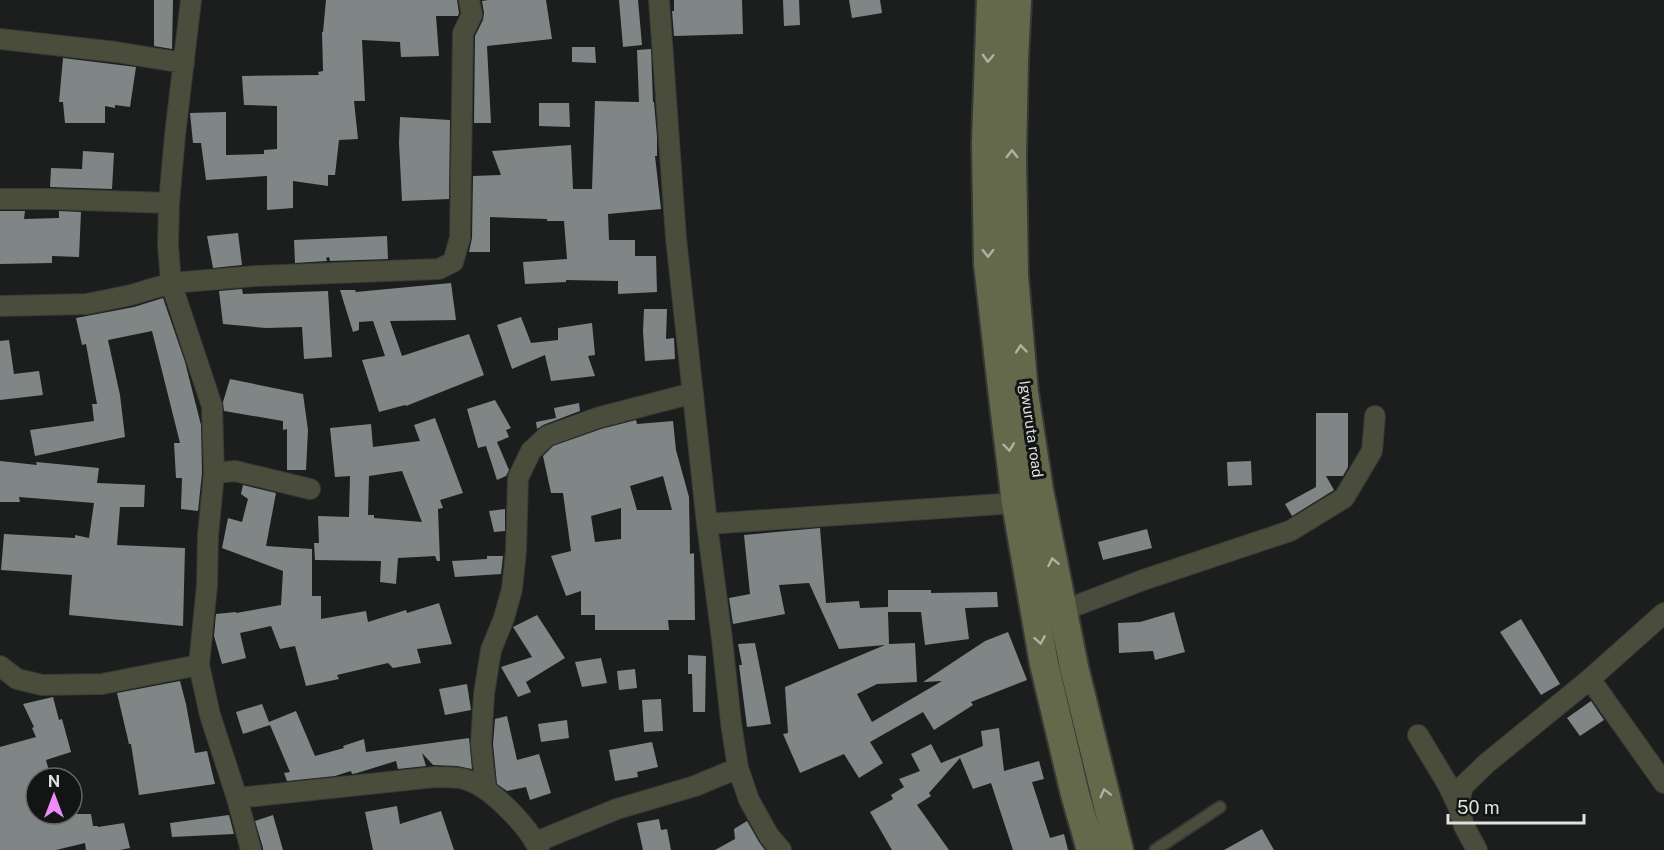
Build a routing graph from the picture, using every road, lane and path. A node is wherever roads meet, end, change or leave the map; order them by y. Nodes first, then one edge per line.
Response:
1 (191, 0) edge
2 (470, 0) edge
3 (659, 0) edge
4 (991, 0) edge
5 (1017, 0) edge
6 (0, 39) edge
7 (184, 63) junction
8 (0, 199) edge
9 (170, 203) junction
10 (171, 283) junction
11 (0, 306) edge
12 (693, 393) junction
13 (1375, 416) dead end
14 (214, 472) junction
15 (310, 489) dead end
16 (1016, 503) junction
17 (707, 524) junction
18 (1062, 611) junction
19 (1664, 613) edge
20 (199, 665) junction
21 (0, 666) edge
22 (1590, 679) junction
23 (1418, 735) dead end
24 (738, 768) junction
25 (1664, 783) edge
26 (486, 790) junction
27 (237, 798) junction
28 (1458, 806) junction
29 (1220, 807) dead end
30 (538, 846) edge
31 (251, 850) edge
32 (781, 850) edge
33 (1091, 850) edge
34 (1119, 850) edge
35 (1155, 850) edge
36 (1477, 850) edge

1 - 7 street
2 - 10 street
3 - 12 street
4 -> 16 main road, Igwuruta road
18 -> 5 main road, Igwuruta road
6 - 7 street
7 - 9 street
8 - 9 street
9 - 10 street
10 - 11 street
10 - 14 street
12 - 17 street
12 - 26 street
13 - 18 street
14 - 15 street
14 - 20 street
16 - 17 street
16 -> 33 main road, Igwuruta road
17 - 24 street
34 -> 18 main road, Igwuruta road
19 - 22 street
20 - 21 street
20 - 27 street
22 - 25 street
22 - 28 street
23 - 28 street
24 - 30 street
24 - 32 street
26 - 27 street
26 - 30 street
27 - 31 street
28 - 36 street
29 - 35 lane

